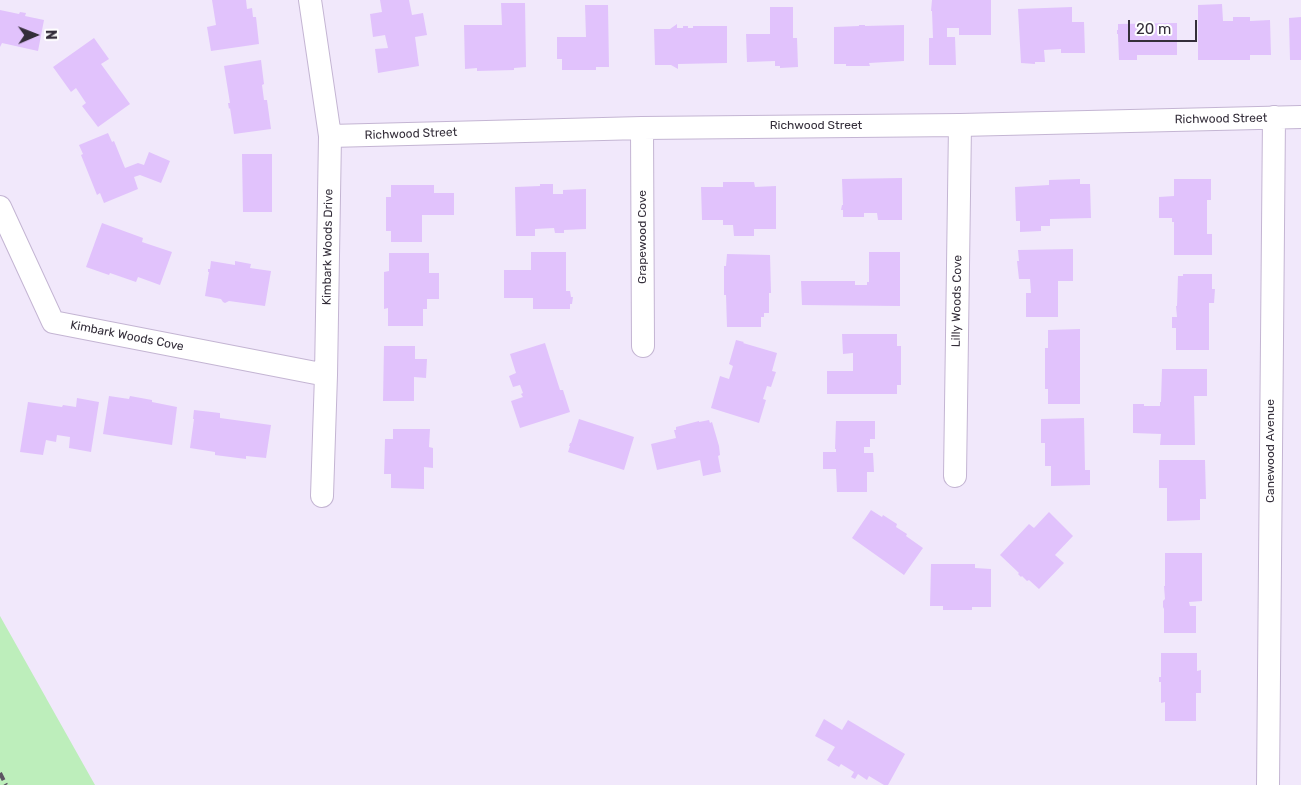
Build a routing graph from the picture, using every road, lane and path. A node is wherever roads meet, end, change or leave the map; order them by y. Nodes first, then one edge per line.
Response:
1 (310, 0) edge
2 (1274, 117) junction
3 (1301, 117) edge
4 (960, 125) junction
5 (642, 128) junction
6 (330, 136) junction
7 (0, 207) edge
8 (643, 346) dead end
9 (326, 375) junction
10 (955, 476) dead end
11 (322, 496) dead end
12 (1268, 785) edge

1 - 6 street, Kimbark Woods Drive
2 - 3 street, Richwood Street
2 - 4 street, Richwood Street
2 - 12 street, Canewood Avenue
4 - 5 street, Richwood Street
4 - 10 street, Lilly Woods Cove
5 - 6 street, Richwood Street
5 - 8 street, Grapewood Cove
6 - 9 street, Kimbark Woods Drive
7 - 9 street, Kimbark Woods Cove
9 - 11 street, Kimbark Woods Drive

